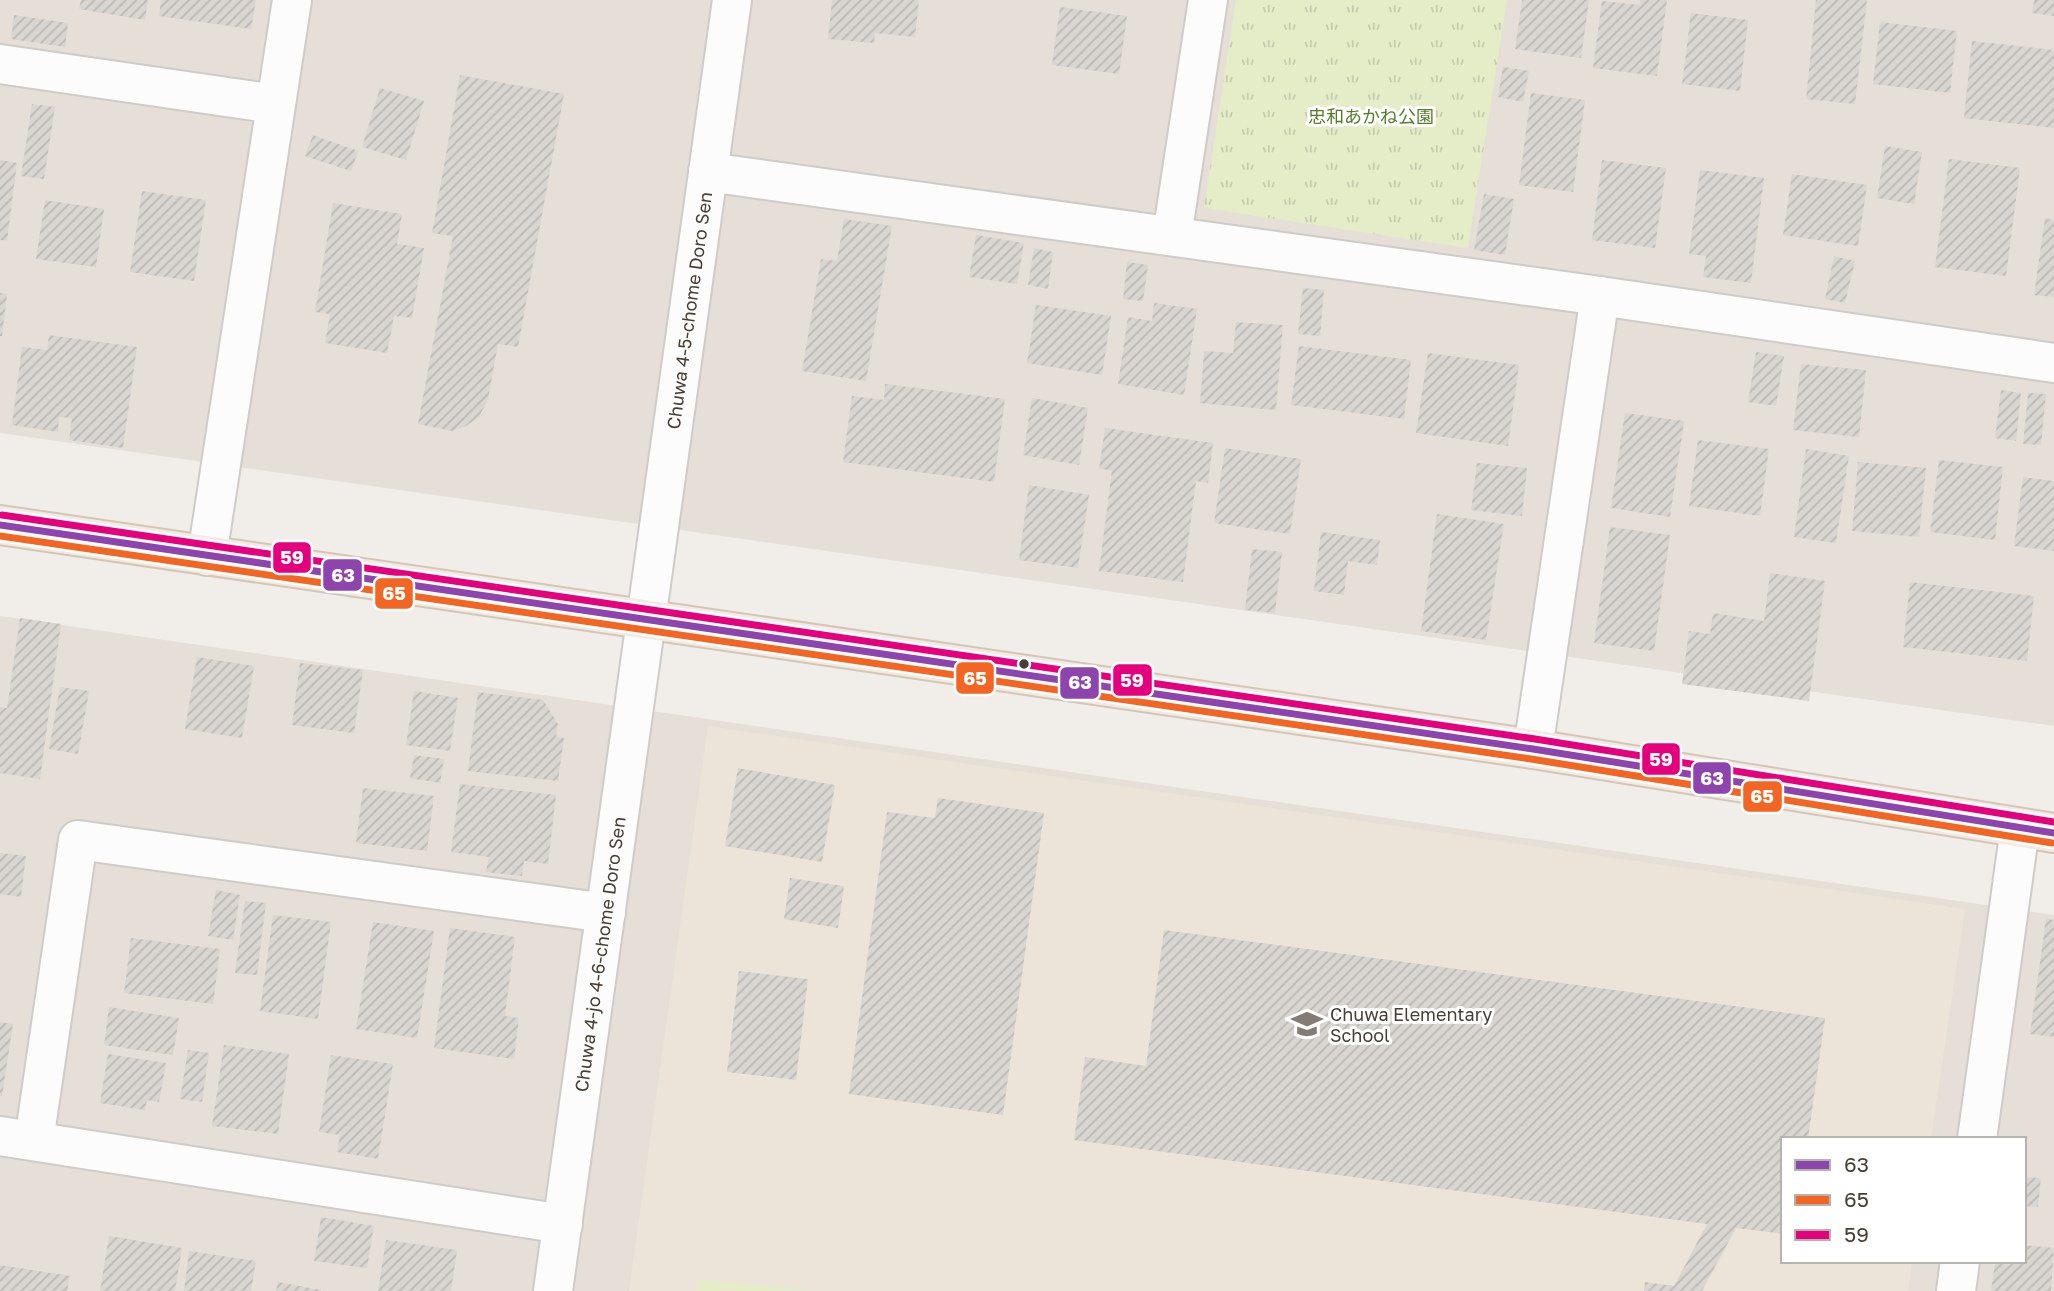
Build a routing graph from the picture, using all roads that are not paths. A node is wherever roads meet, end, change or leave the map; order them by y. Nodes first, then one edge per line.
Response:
1 (292, 0) edge
2 (732, 0) edge
3 (1208, 0) edge
4 (0, 64) edge
5 (275, 104) junction
6 (708, 172) junction
7 (1172, 236) junction
8 (1600, 296) junction
9 (2054, 363) edge
10 (0, 525) edge
11 (207, 556) junction
12 (645, 619) junction
13 (1533, 749) junction
14 (2037, 830) edge
15 (606, 913) junction
16 (1977, 1137) edge
17 (17, 1139) edge
18 (563, 1224) junction
19 (1960, 1263) edge
20 (553, 1291) edge
21 (1956, 1291) edge

1 - 5 street
2 - 6 street, Chuwa 4-5-chome Doro Sen
3 - 7 street
4 - 5 street
5 - 11 street
6 - 7 street
6 - 12 street, Chuwa 4-5-chome Doro Sen
7 - 8 street
8 - 9 street
8 - 13 street
10 - 11 main road
11 - 12 main road
12 - 13 main road
12 - 15 street, Chuwa 4-jo 4-6-chome Doro Sen
13 - 14 main road
14 - 16 street
15 - 17 street
15 - 18 street, Chuwa 4-jo 4-6-chome Doro Sen
17 - 18 street
18 - 20 street, Chuwa 4-jo 4-6-chome Doro Sen
19 - 21 street

